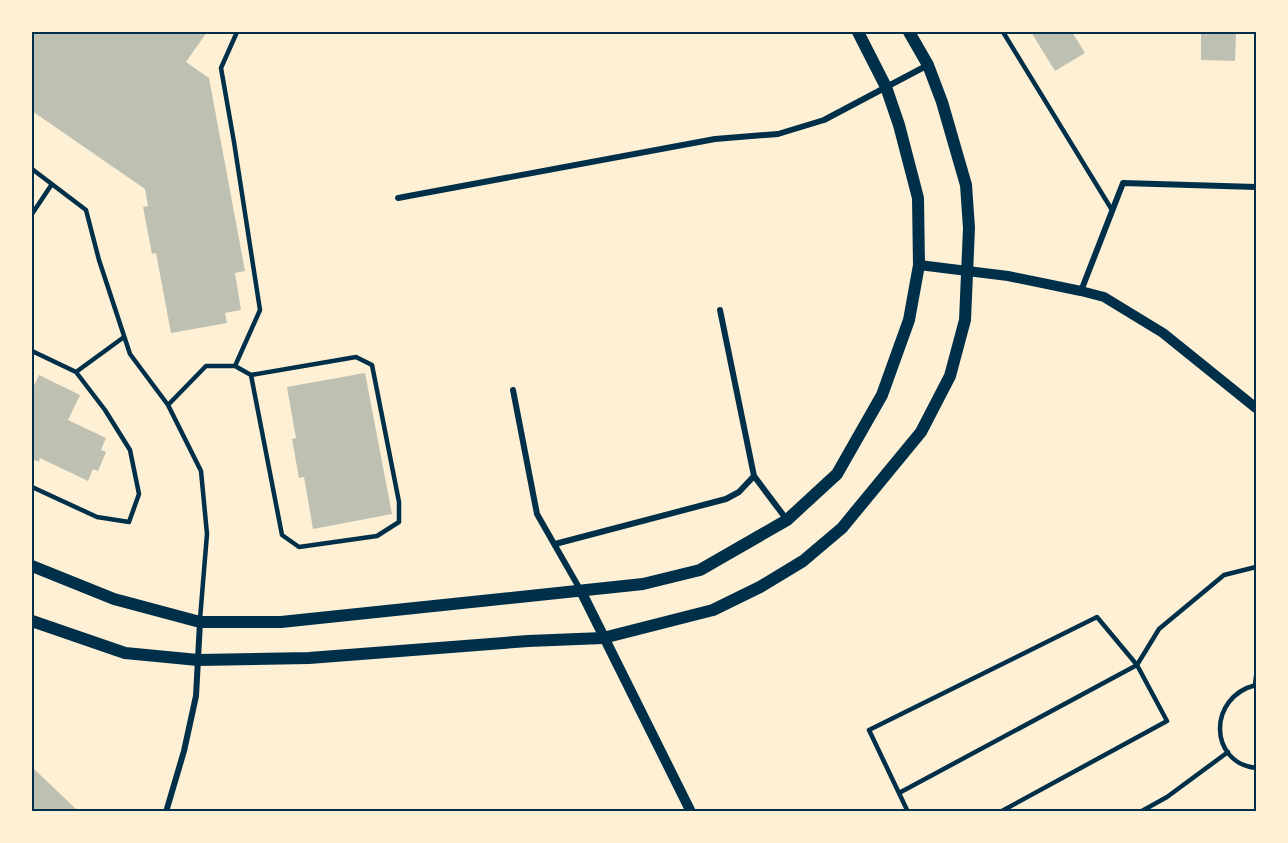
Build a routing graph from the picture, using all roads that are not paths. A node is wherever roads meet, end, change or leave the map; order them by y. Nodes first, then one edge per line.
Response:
1 (237, 32) edge
2 (858, 32) edge
3 (909, 32) edge
4 (1003, 32) edge
5 (928, 65) junction
6 (885, 87) junction
7 (32, 170) edge
8 (52, 184) junction
9 (1257, 188) edge
10 (398, 198) dead end
11 (1112, 210) junction
12 (32, 214) edge
13 (919, 265) junction
14 (969, 273) junction
15 (1081, 291) junction
16 (720, 310) dead end
17 (124, 337) junction
18 (32, 351) edge
19 (235, 366) junction
20 (76, 372) junction
21 (251, 375) junction
22 (513, 390) dead end
23 (168, 405) junction
24 (1257, 408) edge
25 (754, 476) junction
26 (32, 487) edge
27 (788, 519) junction
28 (555, 544) junction
29 (32, 566) edge
30 (1257, 567) edge
31 (581, 591) junction
32 (32, 621) edge
33 (200, 622) junction
34 (603, 638) junction
35 (198, 660) junction
36 (1137, 665) junction
37 (1257, 676) edge
38 (1256, 685) edge
39 (1228, 752) junction
40 (1257, 768) edge
41 (899, 793) junction
42 (166, 812) edge
43 (691, 812) edge
44 (908, 812) edge
45 (1000, 812) edge
46 (1140, 812) edge

1 - 19 lane
2 - 6 main road
3 - 5 main road
4 - 11 lane
5 - 6 street
5 - 14 main road
6 - 10 street
6 - 13 main road
7 - 8 lane
8 - 12 lane
8 - 17 lane
9 - 11 street
11 - 15 street
13 - 14 street
13 - 27 main road
14 - 15 street
14 - 34 main road
15 - 24 street
16 - 25 street
17 - 20 lane
17 - 23 lane
18 - 20 lane
19 - 21 lane
19 - 23 lane
20 - 26 lane
21 - 21 lane
22 - 28 street
23 - 33 lane
25 - 27 street
25 - 28 street
27 - 31 main road
28 - 31 street
29 - 33 main road
30 - 36 lane
31 - 33 main road
31 - 34 street
32 - 35 main road
33 - 35 street
34 - 35 main road
34 - 43 street
35 - 42 street
36 - 41 lane
36 - 41 lane
36 - 45 lane
37 - 38 lane
38 - 39 lane
39 - 40 lane
39 - 46 lane
41 - 44 lane

